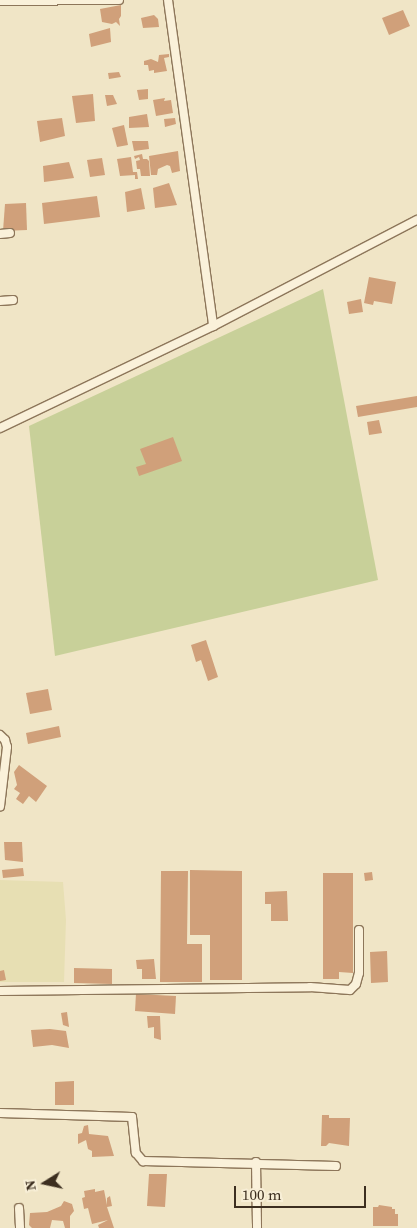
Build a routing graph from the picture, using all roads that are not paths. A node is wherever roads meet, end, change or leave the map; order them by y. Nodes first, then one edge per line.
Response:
1 (119, 0) edge
2 (168, 0) edge
3 (0, 1) edge
4 (417, 220) edge
5 (10, 233) dead end
6 (0, 234) edge
7 (13, 300) dead end
8 (0, 301) edge
9 (214, 326) junction
10 (0, 428) edge
11 (0, 735) edge
12 (0, 808) edge
13 (359, 930) dead end
14 (0, 991) edge
15 (0, 1113) edge
16 (256, 1162) junction
17 (336, 1166) dead end
18 (19, 1208) dead end
19 (20, 1228) edge
20 (257, 1228) edge

1 - 3 street
2 - 9 street
4 - 9 street
5 - 6 street
7 - 8 street
9 - 10 street
11 - 12 street
13 - 14 street
15 - 16 street
16 - 17 street
16 - 20 street
18 - 19 street

